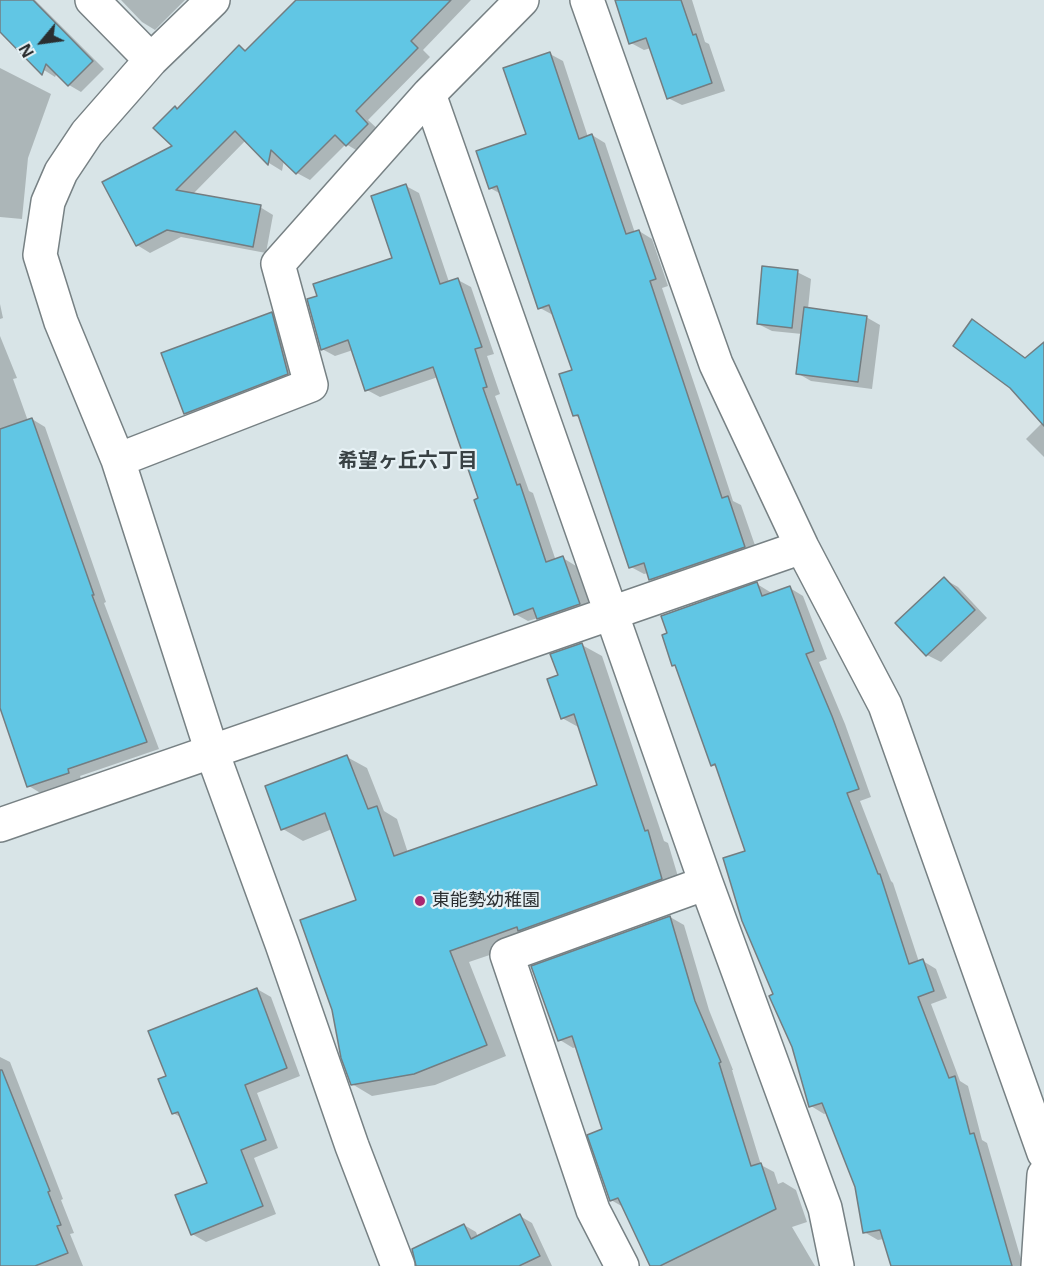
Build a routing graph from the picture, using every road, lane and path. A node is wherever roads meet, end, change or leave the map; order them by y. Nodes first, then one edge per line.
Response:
1 (92, 0) edge
2 (213, 0) edge
3 (522, 0) edge
4 (587, 0) edge
5 (151, 60) junction
6 (429, 94) junction
7 (118, 460) junction
8 (802, 547) junction
9 (610, 613) junction
10 (212, 752) junction
11 (1, 822) edge
12 (706, 884) junction
13 (1044, 1153) edge
14 (1044, 1175) edge
15 (398, 1266) edge
16 (622, 1266) edge
17 (837, 1266) edge
18 (1038, 1266) edge

1 - 5 street
2 - 5 street
3 - 6 street
4 - 8 street
5 - 7 street
6 - 7 street
6 - 9 street
7 - 10 street
8 - 9 street
8 - 13 street
9 - 10 street
9 - 12 street
10 - 11 street
10 - 15 street
12 - 16 street
12 - 17 street
14 - 18 street

